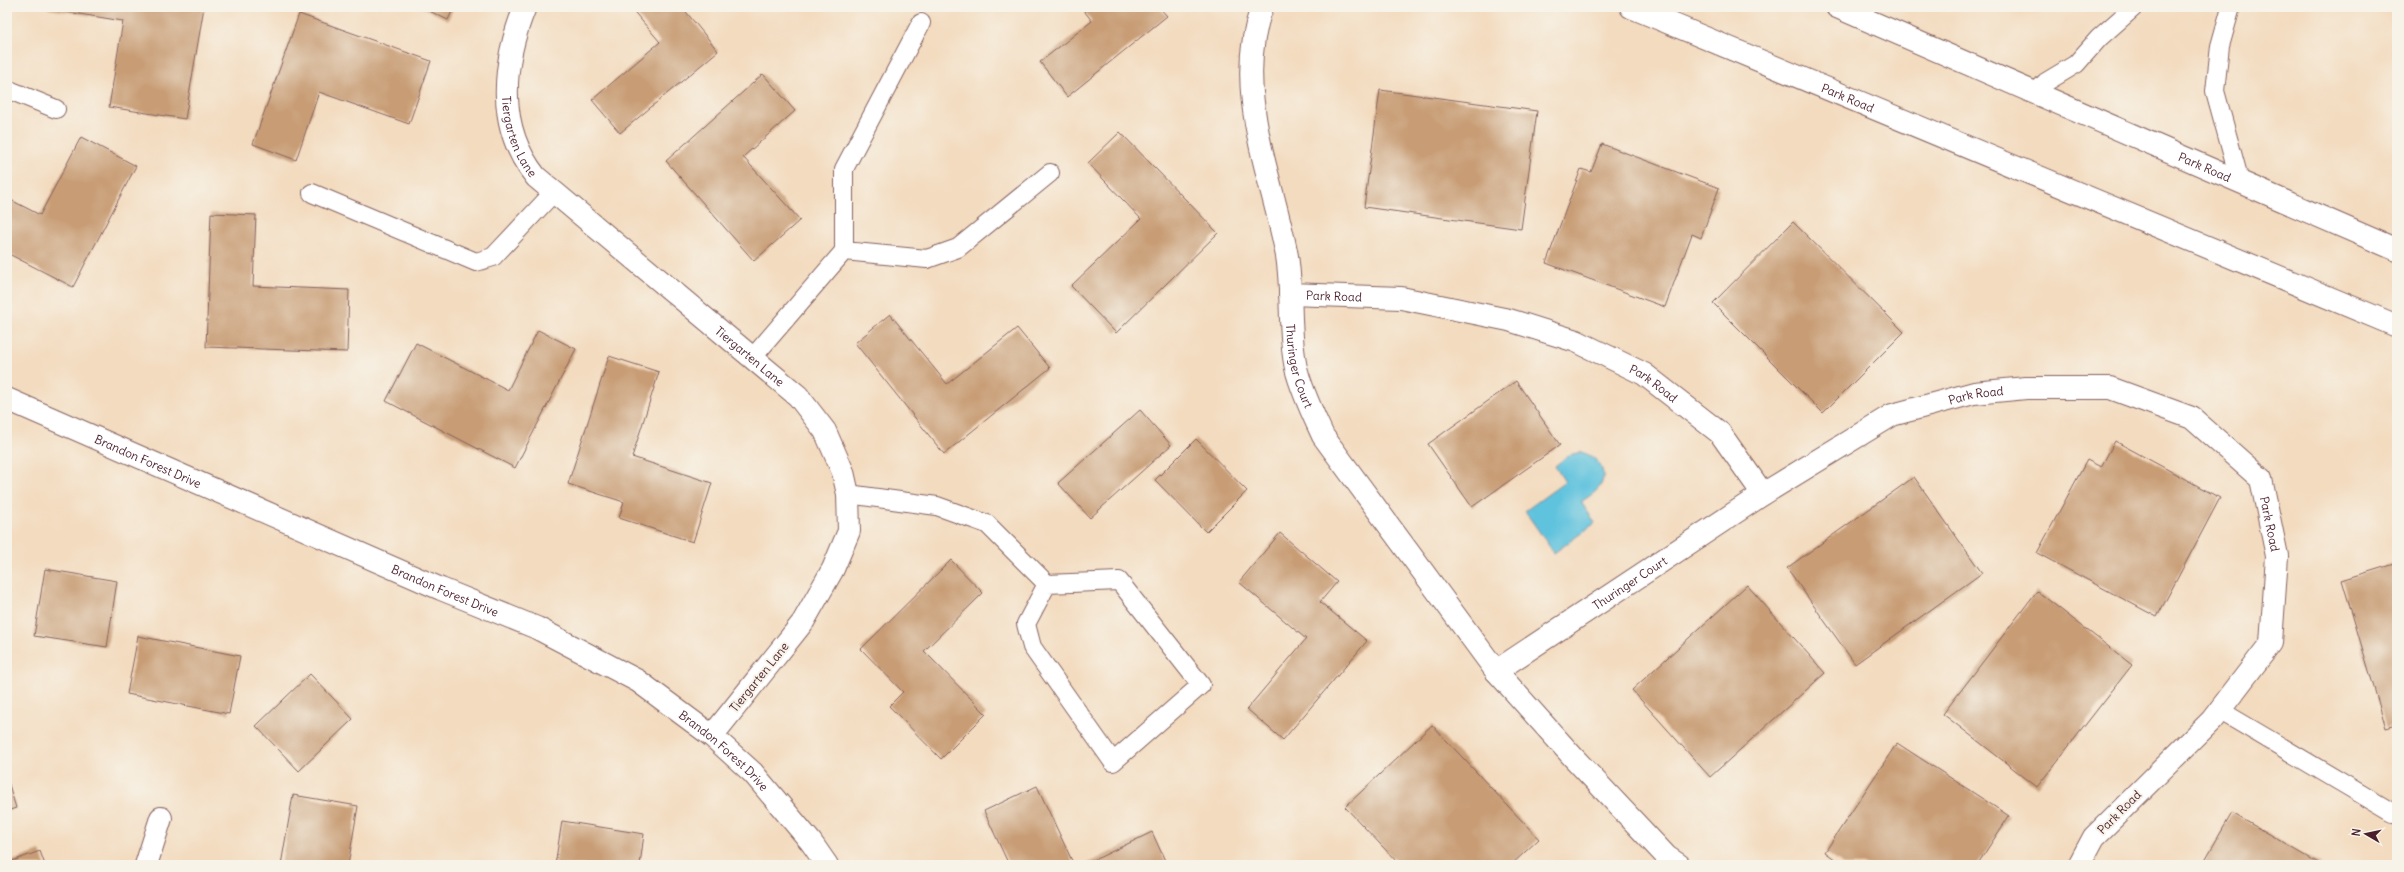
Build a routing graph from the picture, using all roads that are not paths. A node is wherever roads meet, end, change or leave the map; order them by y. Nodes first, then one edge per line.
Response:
1 (525, 7) edge
2 (1262, 7) edge
3 (1631, 7) edge
4 (1836, 7) edge
5 (2134, 7) edge
6 (2231, 7) edge
7 (921, 24) dead end
8 (7, 89) edge
9 (2036, 92) junction
10 (56, 109) dead end
11 (1050, 173) dead end
12 (2240, 182) junction
13 (554, 192) junction
14 (312, 193) dead end
15 (2397, 250) edge
16 (844, 251) junction
17 (1290, 294) junction
18 (2397, 326) edge
19 (754, 356) junction
20 (7, 399) edge
21 (848, 494) junction
22 (1763, 494) junction
23 (1047, 584) junction
24 (1496, 671) junction
25 (2220, 710) junction
26 (712, 736) junction
27 (2393, 813) dead end
28 (161, 818) dead end
29 (146, 865) edge
30 (827, 865) edge
31 (1679, 865) edge
32 (2079, 865) edge

1 - 13 street, Tiergarten Lane
2 - 17 street, Thuringer Court
3 - 18 street, Park Road
4 - 9 street, Park Road
5 - 9 lane
6 - 12 lane
7 - 16 lane
8 - 10 lane
9 - 12 street, Park Road
11 - 16 lane
12 - 15 street, Park Road
13 - 14 lane
13 - 19 street, Tiergarten Lane
16 - 19 lane
17 - 22 street, Park Road
17 - 24 street, Thuringer Court
19 - 21 street, Tiergarten Lane
20 - 26 street, Brandon Forest Drive
21 - 23 lane
21 - 26 street, Tiergarten Lane
22 - 24 street, Thuringer Court
22 - 25 street, Park Road
23 - 23 lane
24 - 31 street, Thuringer Court
25 - 27 lane
25 - 32 street, Park Road
26 - 30 street, Brandon Forest Drive
28 - 29 street

